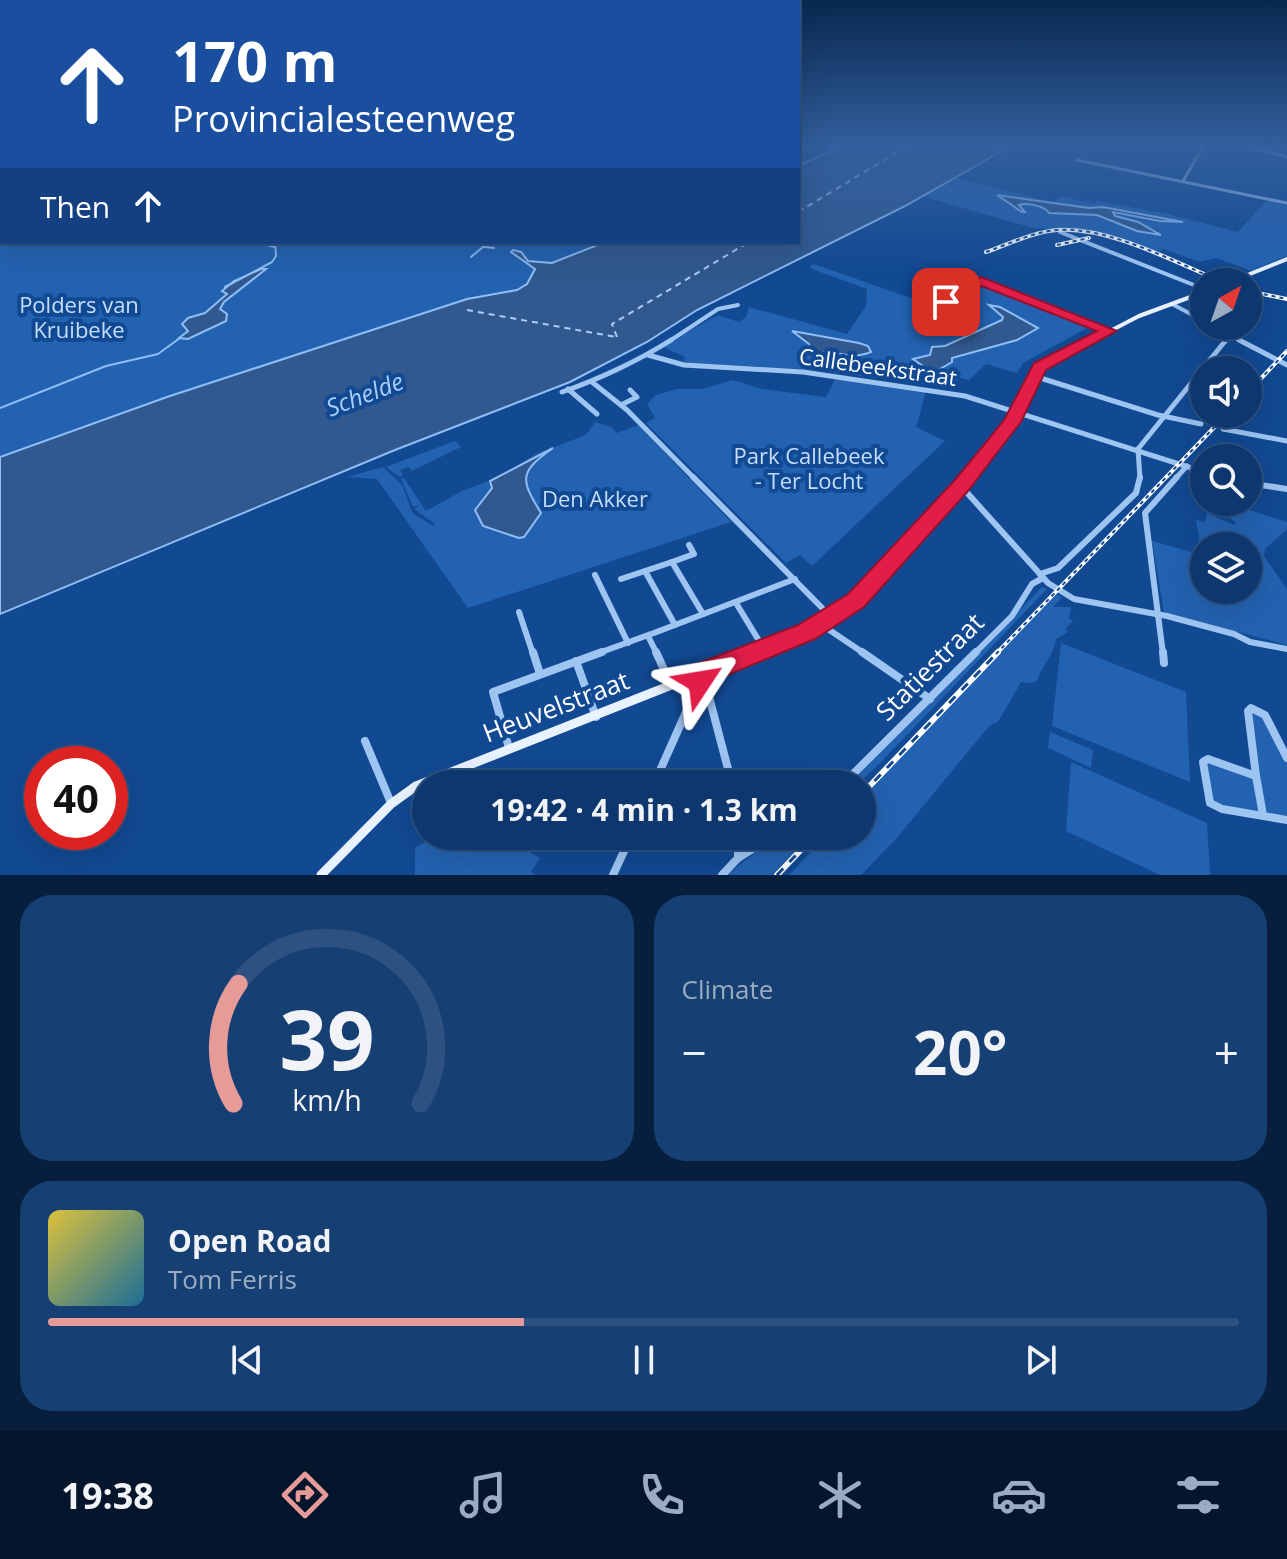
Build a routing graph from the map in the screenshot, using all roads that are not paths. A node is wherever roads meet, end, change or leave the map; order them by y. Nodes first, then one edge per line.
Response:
1 (1215, 188) edge
2 (1287, 203) edge
3 (1060, 232) dead end
4 (1287, 259) edge
5 (1262, 269) edge
6 (1190, 285) edge
7 (1190, 297) edge
8 (946, 302) dead end
9 (1172, 304) junction
10 (738, 305) dead end
11 (1190, 314) edge
12 (1109, 331) junction
13 (1226, 340) edge
14 (1240, 340) edge
15 (648, 355) junction
16 (656, 361) dead end
17 (1287, 365) edge
18 (732, 368) junction
19 (1034, 376) junction
20 (592, 382) junction
21 (630, 390) dead end
22 (621, 405) junction
23 (1018, 411) junction
24 (597, 414) dead end
25 (1164, 417) junction
26 (1190, 422) edge
27 (1223, 429) dead end
28 (1287, 441) edge
29 (1138, 449) junction
30 (1187, 466) junction
31 (1190, 467) edge
32 (1262, 485) edge
33 (961, 486) junction
34 (1287, 489) edge
35 (689, 545) dead end
36 (672, 562) junction
37 (645, 571) junction
38 (595, 575) dead end
39 (1042, 576) junction
40 (621, 579) dead end
41 (795, 579) junction
42 (736, 603) junction
43 (519, 612) dead end
44 (703, 614) junction
45 (1160, 614) junction
46 (832, 618) junction
47 (675, 625) junction
48 (821, 625) junction
49 (651, 634) junction
50 (628, 643) junction
51 (764, 649) junction
52 (1287, 649) edge
53 (576, 661) junction
54 (1164, 663) dead end
55 (703, 673) junction
56 (540, 674) junction
57 (671, 685) junction
58 (930, 699) junction
59 (596, 717) junction
60 (365, 741) dead end
61 (509, 748) junction
62 (1287, 758) edge
63 (660, 770) edge
64 (728, 770) edge
65 (857, 770) edge
66 (1256, 776) junction
67 (391, 804) junction
68 (1263, 815) junction
69 (1287, 820) edge
70 (625, 850) edge
71 (738, 850) edge
72 (751, 850) edge
73 (738, 858) junction
74 (321, 875) edge
75 (613, 875) edge
76 (722, 875) edge

1 - 2 street
3 - 6 street
4 - 5 main road
7 - 9 main road
8 - 12 street
9 - 11 street
9 - 12 main road
10 - 15 street
12 - 19 main road
13 - 25 street
14 - 17 street
15 - 18 street, Callebeekstraat
15 - 20 street
16 - 18 street, Callebeekstraat
18 - 23 street, Callebeekstraat
19 - 23 main road, Heuvelstraat
19 - 25 street
20 - 22 street
20 - 24 street
21 - 22 street
22 - 41 street
23 - 29 street, Callebeekstraat
23 - 33 main road, Heuvelstraat
25 - 26 street
25 - 29 street
27 - 28 street
29 - 30 street, Callebeekstraat
29 - 39 street, Statiestraat
30 - 31 street, Callebeekstraat
30 - 45 street
32 - 34 street
33 - 39 street
33 - 46 main road, Heuvelstraat
35 - 36 street
36 - 37 street
36 - 44 street
37 - 40 street
37 - 47 street
38 - 50 street
39 - 45 street
39 - 58 street, Statiestraat
41 - 42 street
41 - 46 street
42 - 44 street
42 - 51 street
43 - 56 street
44 - 47 street
45 - 52 street
45 - 54 street
46 - 48 main road, Heuvelstraat
47 - 49 street
48 - 51 main road, Heuvelstraat
48 - 58 street
49 - 50 street
49 - 57 street
50 - 53 street
51 - 55 main road, Heuvelstraat
53 - 56 street
53 - 59 street
55 - 57 main road, Heuvelstraat
55 - 63 street
55 - 64 street
56 - 61 street
57 - 59 main road, Heuvelstraat
58 - 65 street, Statiestraat
59 - 61 main road, Heuvelstraat
60 - 67 street
61 - 67 main road, Heuvelstraat
62 - 66 street
66 - 68 street
66 - 68 street
67 - 74 main road, Heuvelstraat
68 - 69 street
70 - 75 street
71 - 73 street
72 - 73 street
73 - 76 street

